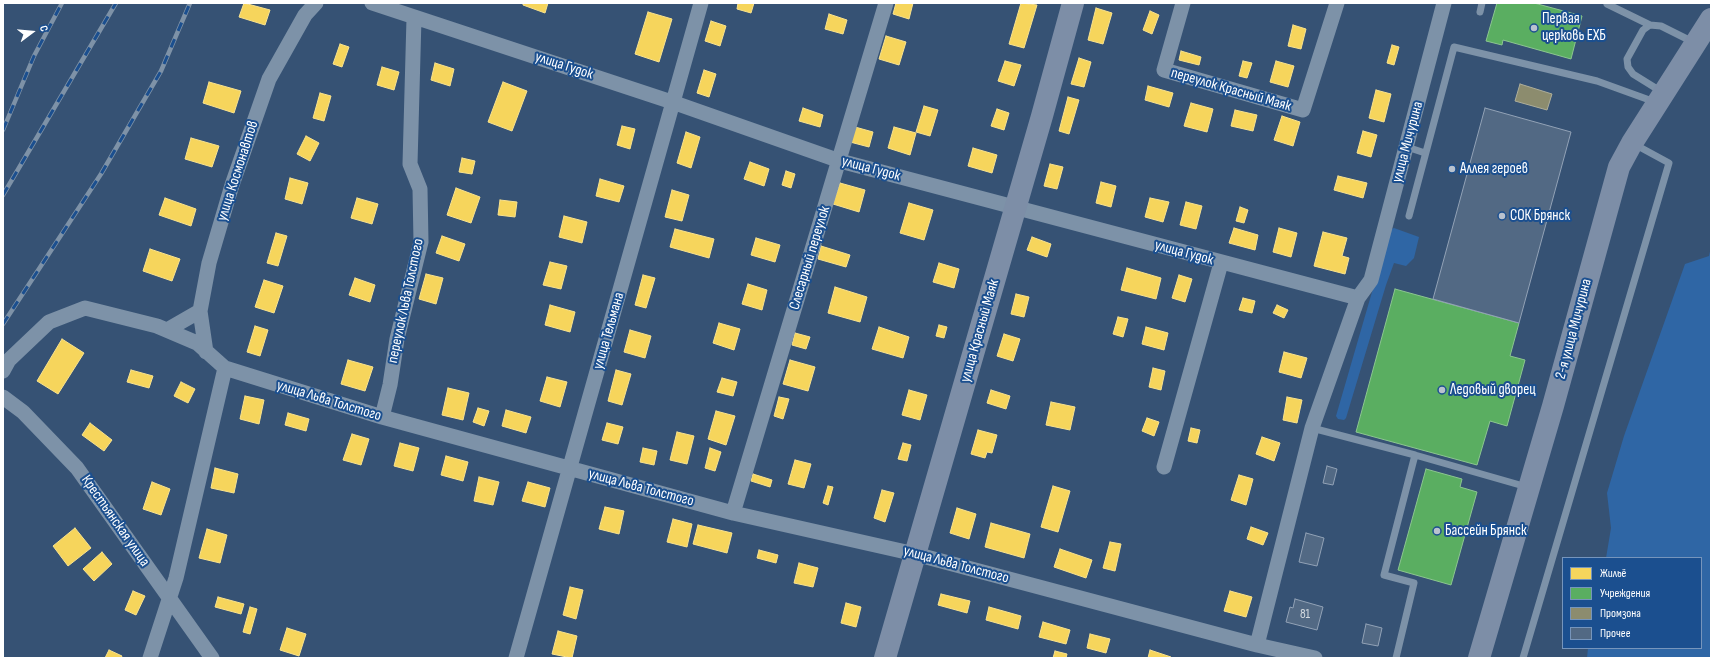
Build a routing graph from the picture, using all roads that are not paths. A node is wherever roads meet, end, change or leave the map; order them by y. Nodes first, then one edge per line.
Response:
1 (316, 3) edge
2 (372, 3) edge
3 (702, 3) edge
4 (886, 3) edge
5 (1073, 3) edge
6 (1183, 3) edge
7 (1337, 3) edge
8 (1444, 3) edge
9 (1482, 3) edge
10 (1608, 3) edge
11 (1480, 12) dead end
12 (414, 18) junction
13 (1711, 19) edge
14 (1650, 25) junction
15 (1695, 43) junction
16 (1661, 98) junction
17 (673, 102) junction
18 (1632, 143) junction
19 (1407, 147) junction
20 (1425, 153) junction
21 (840, 161) junction
22 (1015, 208) junction
23 (1409, 216) dead end
24 (1221, 263) junction
25 (1358, 298) junction
26 (200, 311) junction
27 (167, 330) junction
28 (206, 352) junction
29 (225, 368) junction
30 (3, 371) edge
31 (3, 397) edge
32 (382, 417) junction
33 (1312, 428) junction
34 (1415, 455) junction
35 (1164, 467) dead end
36 (571, 469) junction
37 (1529, 488) junction
38 (733, 513) junction
39 (915, 554) junction
40 (170, 598) junction
41 (1257, 645) junction
42 (1280, 655) edge
43 (150, 658) edge
44 (212, 658) edge
45 (516, 658) edge
46 (885, 658) edge
47 (1315, 658) edge
48 (1396, 658) edge
49 (1479, 658) edge
50 (1523, 658) edge

1 - 26 street, улица Космонавтов
2 - 12 street, улица Гудок
3 - 17 street, улица Тельмана
4 - 21 street, Слесарный переулок
5 - 22 main road, улица Красный Маяк
6 - 7 street, переулок Красный Маяк
8 - 19 street, улица Мичурина
9 - 11 lane
10 - 14 lane
12 - 17 street, улица Гудок
12 - 32 street, переулок Льва Толстого
13 - 15 main road, 2-я улица Мичурина
14 - 15 lane
14 - 16 lane
15 - 16 main road, 2-я улица Мичурина
16 - 18 main road, 2-я улица Мичурина
16 - 20 lane
17 - 21 street, улица Гудок
17 - 36 street, улица Тельмана
18 - 37 main road, 2-я улица Мичурина
18 - 50 lane
19 - 20 lane
19 - 25 street, улица Мичурина
20 - 23 lane
21 - 22 street, улица Гудок
21 - 38 street, Слесарный переулок
22 - 24 street, улица Гудок
22 - 39 main road, улица Красный Маяк
24 - 25 street, улица Гудок
24 - 35 street
25 - 33 street
26 - 27 street
26 - 28 street, улица Космонавтов
27 - 28 street, улица Льва Толстого
27 - 30 street, улица Льва Толстого
28 - 29 street, улица Льва Толстого
29 - 32 street, улица Льва Толстого
29 - 40 street
31 - 40 street, Крестьянская улица
32 - 36 street, улица Льва Толстого
33 - 34 lane
33 - 41 street
34 - 37 lane
34 - 48 lane
36 - 38 street, улица Льва Толстого
36 - 45 street, улица Тельмана
37 - 49 main road, 2-я улица Мичурина
38 - 39 street, улица Льва Толстого
39 - 41 street, улица Льва Толстого
39 - 46 main road, улица Красный Маяк
40 - 43 street
40 - 44 street, Крестьянская улица
41 - 42 street, улица Льва Толстого
42 - 47 street, улица Льва Толстого

